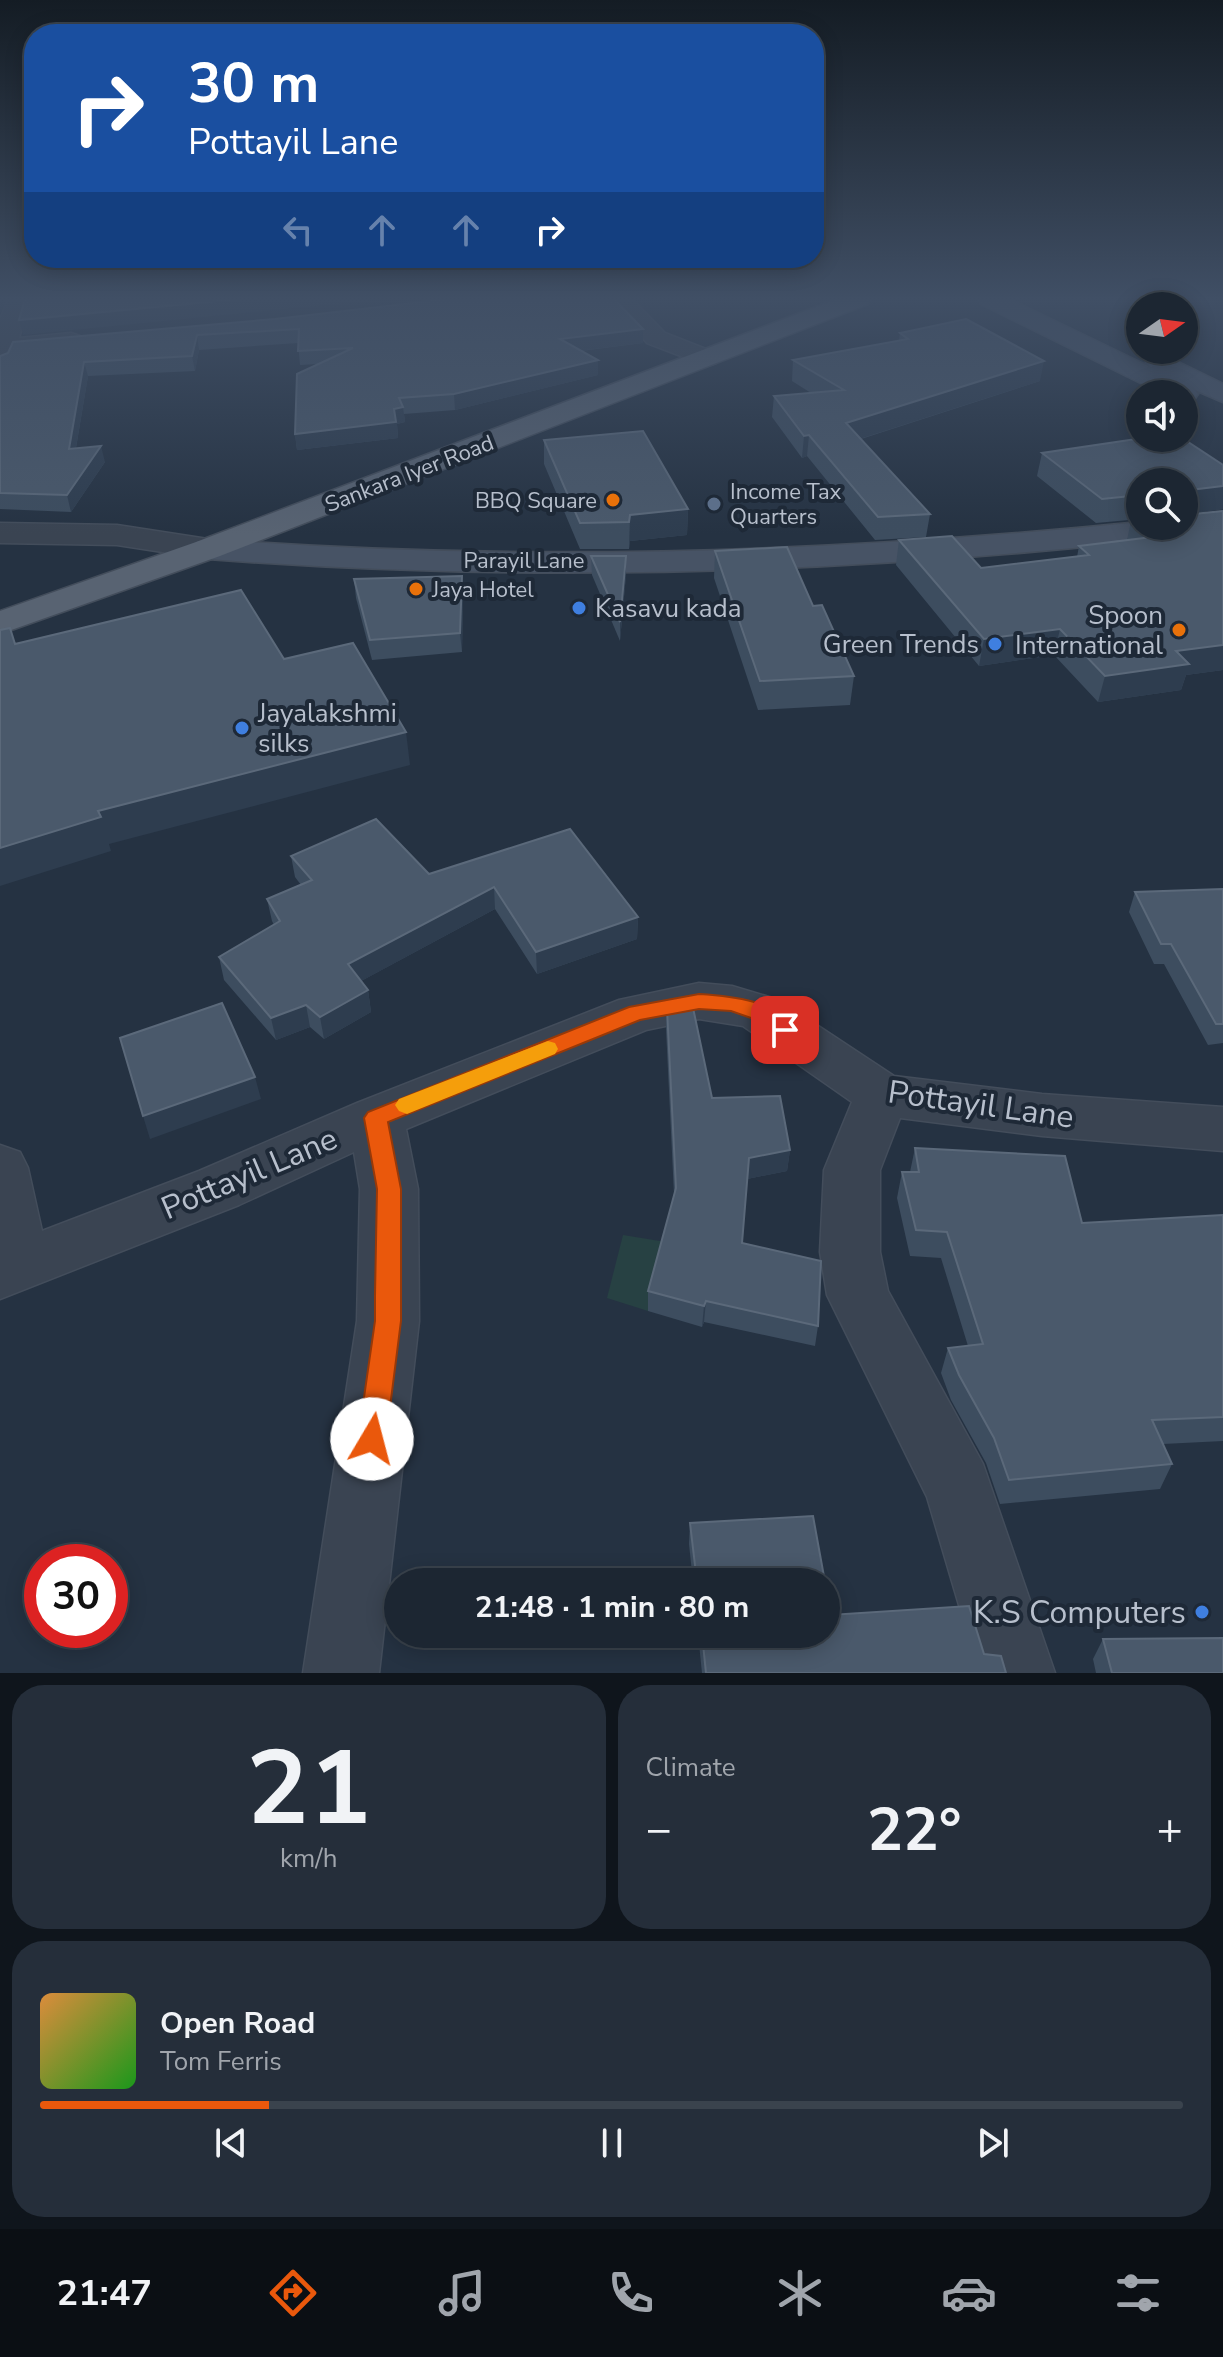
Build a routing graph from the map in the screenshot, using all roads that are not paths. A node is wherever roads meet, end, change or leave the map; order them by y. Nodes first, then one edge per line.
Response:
1 (657, 377) edge
2 (1189, 377) edge
3 (1223, 394) edge
4 (1198, 401) edge
5 (1223, 413) edge
6 (1223, 522) edge
7 (0, 533) edge
8 (208, 549) junction
9 (0, 623) edge
10 (882, 1095) junction
11 (376, 1118) junction
12 (1223, 1129) edge
13 (0, 1168) edge
14 (10, 1270) edge
15 (341, 1673) edge
16 (1017, 1673) edge

1 - 8 main road, Sankara Iyer Road
2 - 3 main road
4 - 5 main road
6 - 8 main road, Parayil Lane
7 - 8 street
8 - 9 main road, Sankara Iyer Road
10 - 11 street, Pottayil Lane
10 - 12 street, Pottayil Lane
10 - 16 street
11 - 14 street, Pottayil Lane
11 - 15 street
13 - 14 street

